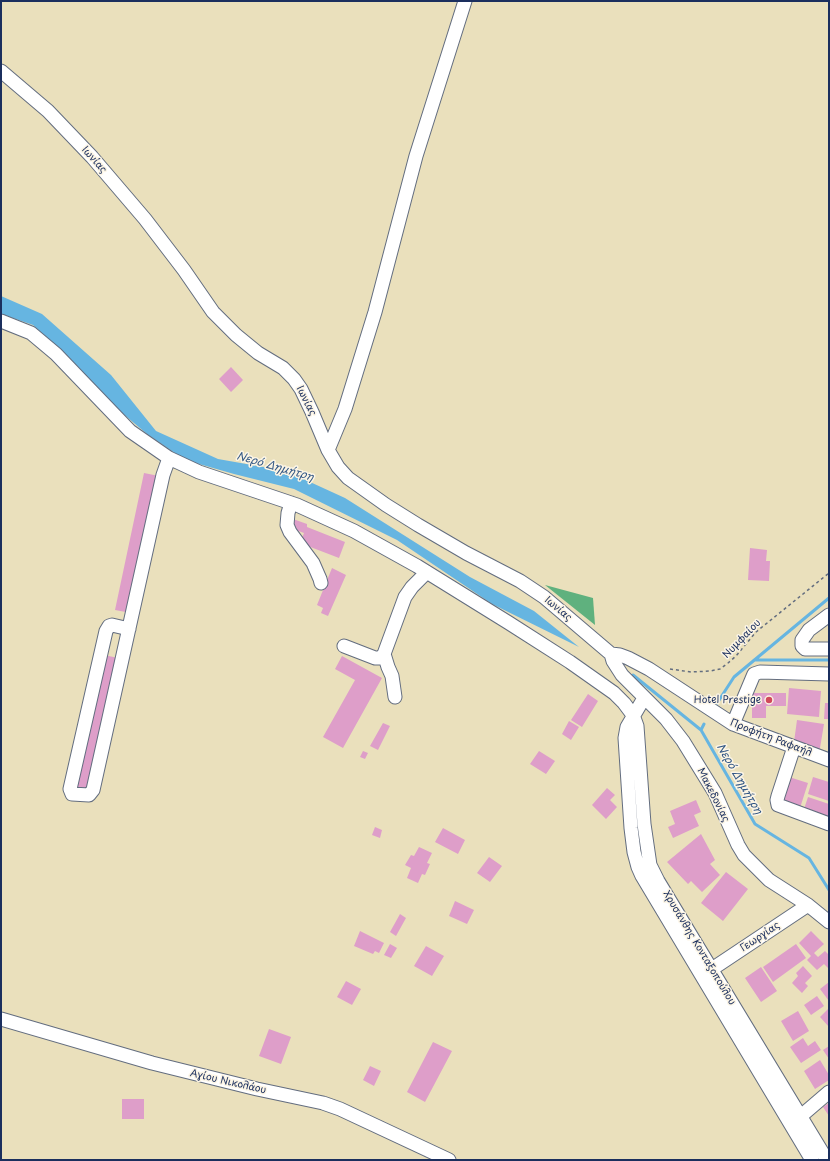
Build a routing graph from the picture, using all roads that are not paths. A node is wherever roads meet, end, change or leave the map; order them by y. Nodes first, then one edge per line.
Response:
1 (465, 1) edge
2 (1, 71) edge
3 (1, 321) edge
4 (328, 450) junction
5 (169, 458) junction
6 (292, 503) junction
7 (427, 572) junction
8 (320, 583) dead end
9 (829, 615) edge
10 (129, 629) junction
11 (344, 646) dead end
12 (829, 649) edge
13 (384, 654) junction
14 (610, 654) junction
15 (829, 674) edge
16 (395, 697) dead end
17 (644, 698) junction
18 (633, 715) junction
19 (733, 724) junction
20 (794, 747) junction
21 (829, 760) edge
22 (829, 824) edge
23 (808, 905) junction
24 (829, 922) edge
25 (712, 969) junction
26 (3, 1023) edge
27 (829, 1092) edge
28 (801, 1116) junction
29 (444, 1159) edge
30 (812, 1160) edge
31 (827, 1160) edge

1 - 4 street
2 - 4 street, Ιωνίας
3 - 5 street
4 - 14 street, Ιωνίας
5 - 6 street
5 - 10 street
6 - 7 street
6 - 8 street
7 - 13 street
7 - 18 street
9 - 12 street
10 - 10 street
11 - 13 street
13 - 16 street
14 - 17 street, Μακεδονίας
14 - 19 street, Προφήτη Ραφαήλ
15 - 19 street
17 - 18 street, Χρυσάνθης Κονταξοπούλου
17 - 23 street, Μακεδονίας
18 - 25 street, Χρυσάνθης Κονταξοπούλου
18 - 30 street, Χρυσάνθης Κονταξοπούλου
19 - 20 street, Προφήτη Ραφαήλ
20 - 21 street, Προφήτη Ραφαήλ
20 - 22 street
23 - 24 street, Μακεδονίας
23 - 25 street, Γεωργίας
25 - 28 street, Χρυσάνθης Κονταξοπούλου
26 - 29 street, Αγίου Νικολάου
27 - 28 street
28 - 31 street, Χρυσάνθης Κονταξοπούλου

